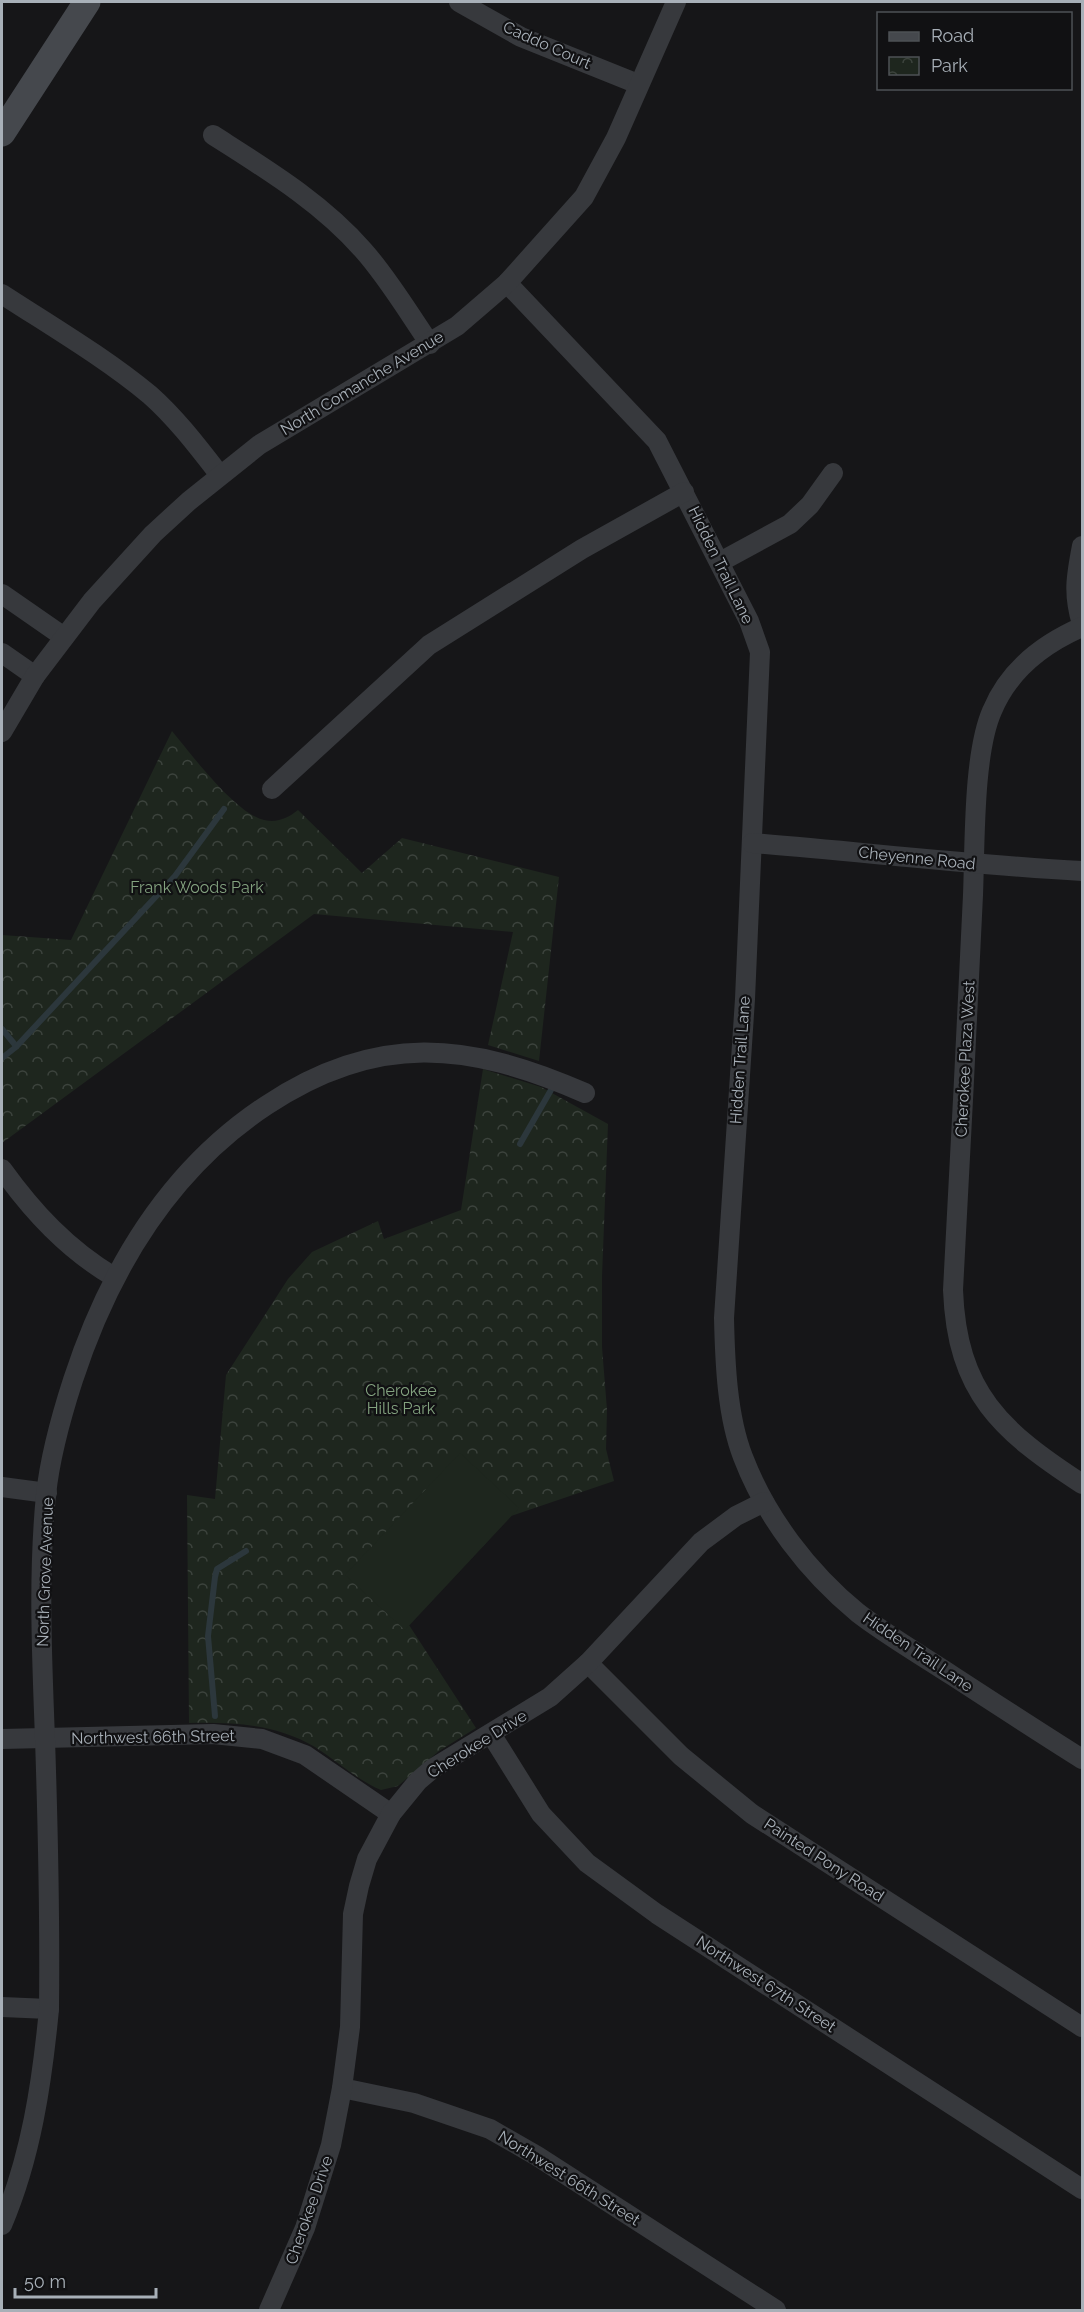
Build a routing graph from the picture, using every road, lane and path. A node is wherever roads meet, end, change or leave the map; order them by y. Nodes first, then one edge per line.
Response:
1 (87, 2) edge
2 (459, 2) edge
3 (676, 2) edge
4 (638, 84) junction
5 (2, 133) edge
6 (213, 135) dead end
7 (507, 283) junction
8 (2, 294) edge
9 (430, 344) junction
10 (833, 473) dead end
11 (219, 474) junction
12 (684, 492) junction
13 (1083, 546) edge
14 (720, 562) junction
15 (2, 594) edge
16 (1083, 626) edge
17 (64, 637) junction
18 (2, 653) edge
19 (35, 676) junction
20 (2, 732) edge
21 (272, 789) dead end
22 (752, 843) junction
23 (975, 865) junction
24 (1083, 871) edge
25 (585, 1093) dead end
26 (2, 1169) edge
27 (114, 1277) junction
28 (1083, 1484) edge
29 (2, 1486) edge
30 (46, 1493) junction
31 (764, 1502) junction
32 (588, 1663) junction
33 (491, 1734) junction
34 (2, 1739) edge
35 (45, 1739) junction
36 (1083, 1760) edge
37 (391, 1814) junction
38 (2, 2007) edge
39 (49, 2009) junction
40 (1083, 2027) edge
41 (342, 2088) junction
42 (1083, 2189) edge
43 (2, 2225) edge
44 (268, 2310) edge
45 (776, 2310) edge

1 - 5 main road
2 - 4 street, Caddo Court
3 - 4 street, North Comanche Avenue
4 - 7 street, North Comanche Avenue
6 - 9 street
7 - 9 street, North Comanche Avenue
7 - 12 street, Hidden Trail Lane
8 - 11 street
9 - 11 street, North Comanche Avenue
10 - 14 street
11 - 17 street, North Comanche Avenue
12 - 14 street, Hidden Trail Lane
12 - 21 street
13 - 16 street
14 - 22 street, Hidden Trail Lane
15 - 17 street
16 - 23 street, Cherokee Plaza West
17 - 19 street, North Comanche Avenue
18 - 19 street
19 - 20 street, North Comanche Avenue
22 - 23 street, Cheyenne Road
22 - 31 street, Hidden Trail Lane
23 - 24 street, Cheyenne Road
23 - 28 street, Cherokee Plaza West
25 - 27 street, North Grove Avenue
26 - 27 street
27 - 30 street, North Grove Avenue
29 - 30 street
30 - 35 street, North Grove Avenue
31 - 32 street, Cherokee Drive
31 - 36 street, Hidden Trail Lane
32 - 33 street, Cherokee Drive
32 - 40 street, Painted Pony Road
33 - 37 street, Cherokee Drive
33 - 42 street, Northwest 67th Street
34 - 35 street, Northwest 66th Street
35 - 37 street, Northwest 66th Street
35 - 39 street, North Grove Avenue
37 - 41 street, Cherokee Drive
38 - 39 street
39 - 43 street, North Grove Avenue
41 - 44 street, Cherokee Drive
41 - 45 street, Northwest 66th Street

